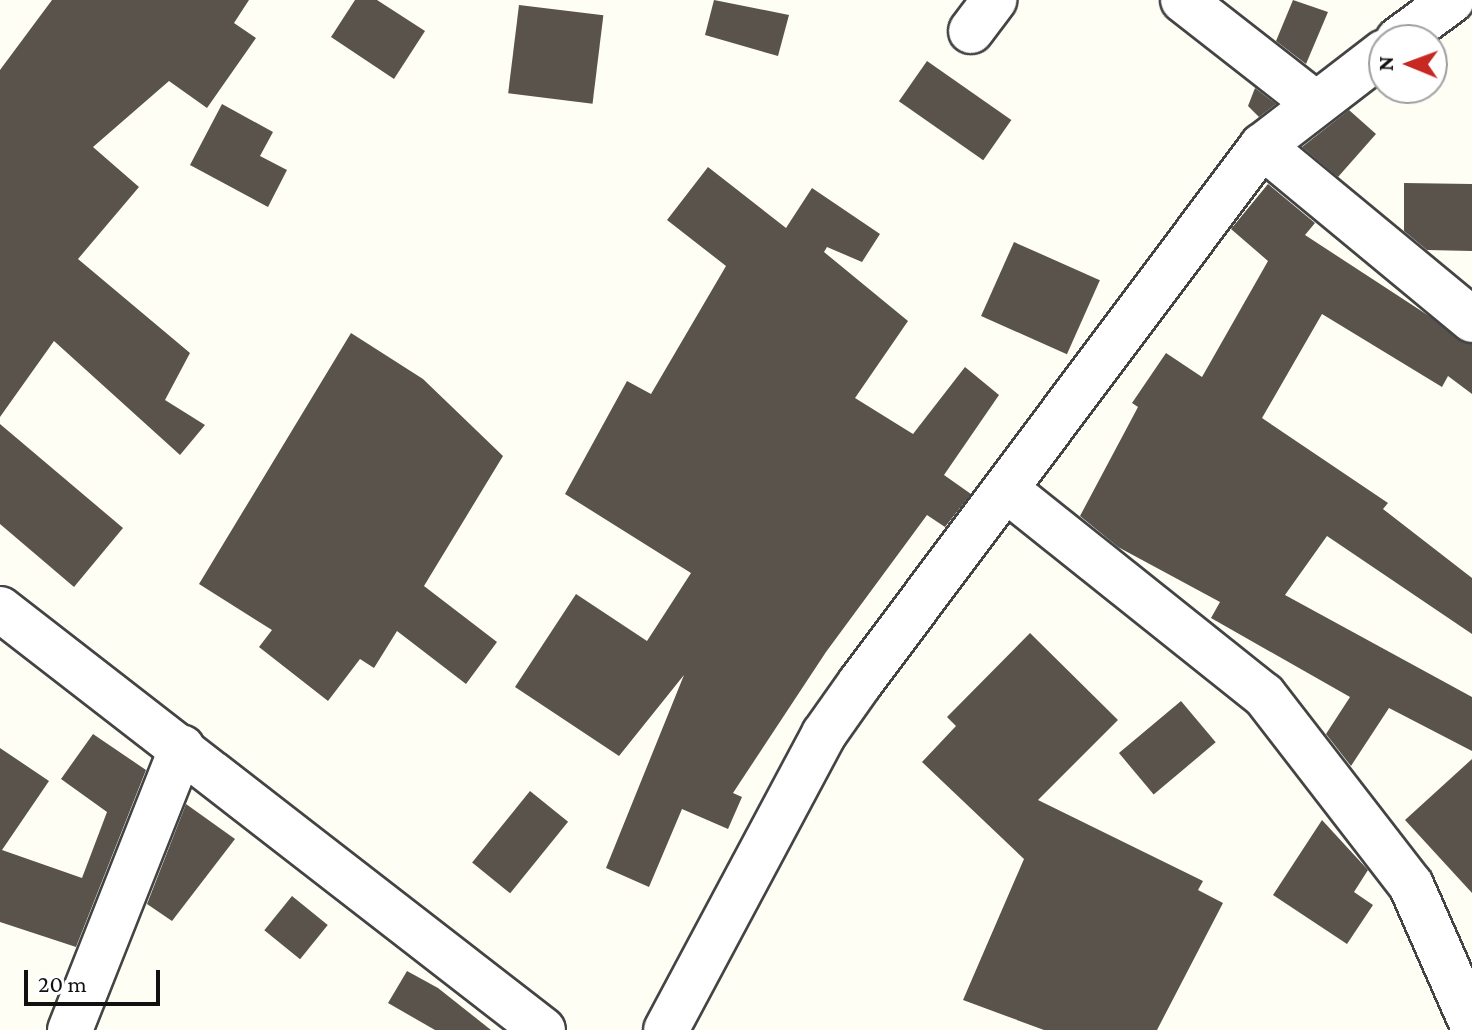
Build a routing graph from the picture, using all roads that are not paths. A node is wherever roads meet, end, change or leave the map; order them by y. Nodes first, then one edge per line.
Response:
1 (1183, 0) edge
2 (1452, 0) edge
3 (1420, 24) edge
4 (1368, 64) edge
5 (1315, 103) junction
6 (1262, 146) junction
7 (1472, 320) edge
8 (1008, 491) junction
9 (0, 609) edge
10 (182, 747) junction
11 (1472, 1024) edge
12 (70, 1030) edge
13 (543, 1030) edge
14 (666, 1030) edge

1 - 5 street
2 - 3 street
4 - 5 street
5 - 6 street
6 - 7 street
6 - 8 street
8 - 11 street
8 - 14 street
9 - 10 street
10 - 12 street
10 - 13 street

